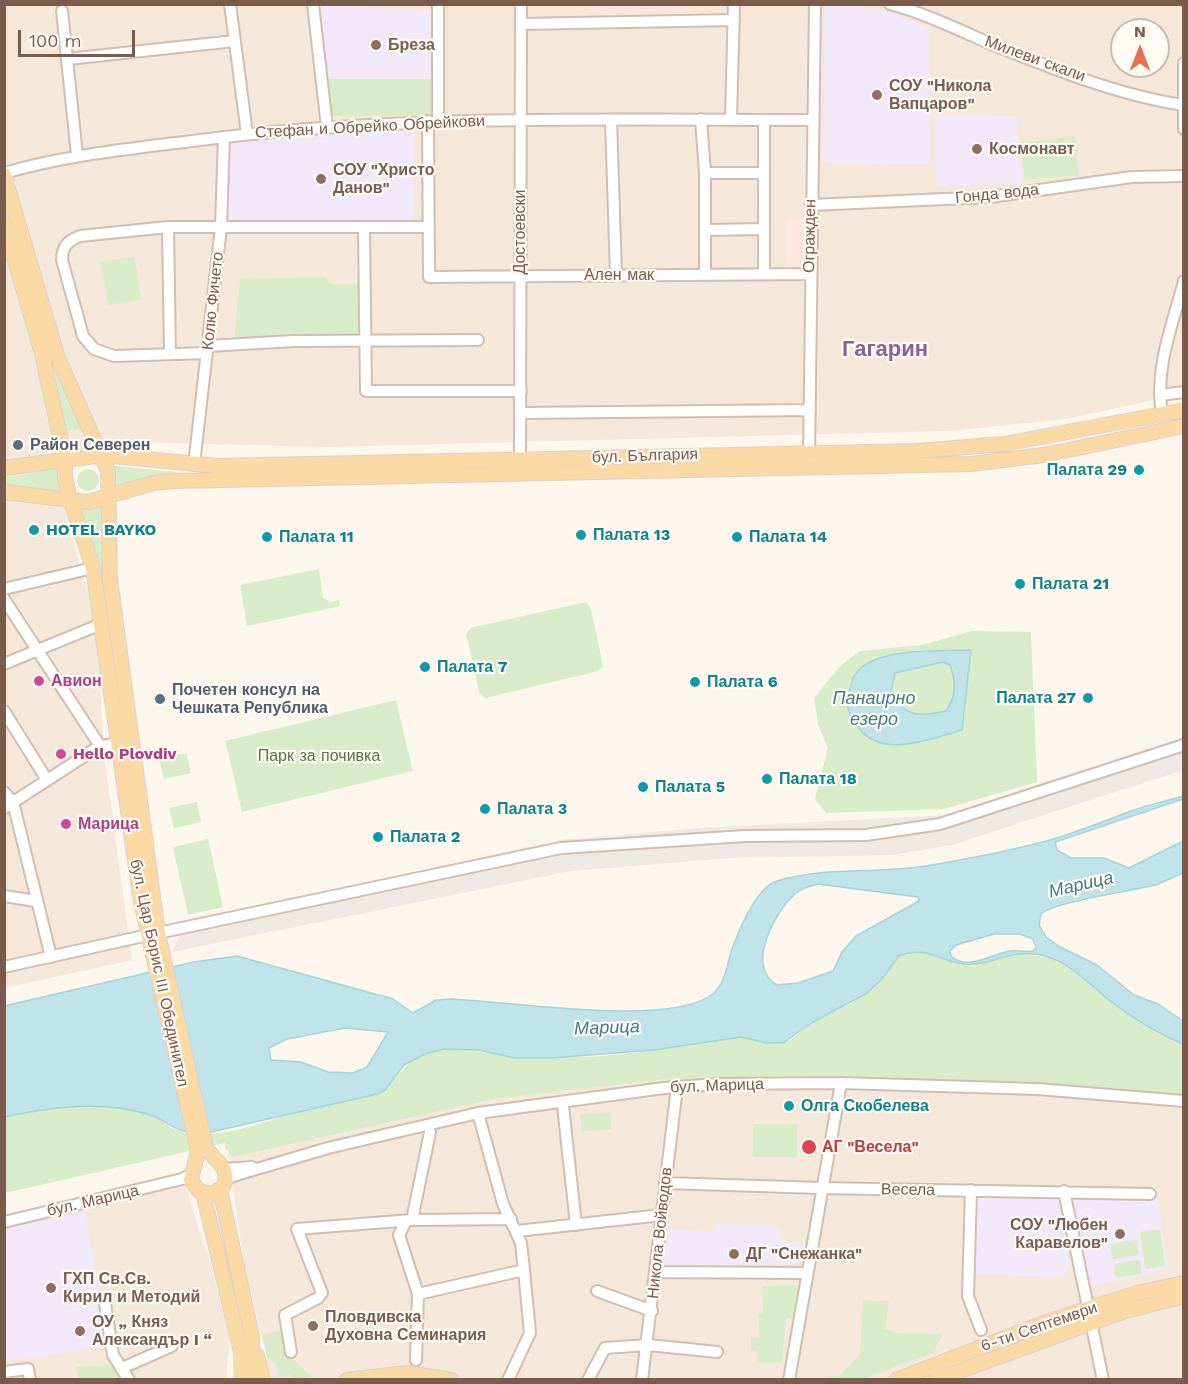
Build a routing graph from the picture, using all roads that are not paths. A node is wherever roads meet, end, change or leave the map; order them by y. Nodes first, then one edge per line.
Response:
1 (230, 4) edge
2 (313, 4) edge
3 (438, 4) edge
4 (521, 4) edge
5 (734, 4) edge
6 (815, 4) edge
7 (890, 4) edge
8 (62, 11) dead end
9 (734, 20) junction
10 (521, 24) junction
11 (234, 41) junction
12 (68, 59) junction
13 (1184, 63) edge
14 (1183, 105) edge
15 (701, 119) junction
16 (731, 119) junction
17 (520, 120) junction
18 (611, 120) junction
19 (764, 120) junction
20 (812, 120) junction
21 (433, 121) junction
22 (327, 127) junction
23 (1184, 129) edge
24 (246, 134) junction
25 (224, 136) junction
26 (77, 155) junction
27 (762, 172) junction
28 (705, 173) junction
29 (4, 174) edge
30 (1184, 176) edge
31 (811, 205) junction
32 (4, 223) edge
33 (221, 226) junction
34 (428, 226) junction
35 (168, 228) junction
36 (364, 228) junction
37 (763, 228) junction
38 (705, 230) junction
39 (705, 274) junction
40 (764, 274) junction
41 (809, 274) junction
42 (616, 275) junction
43 (520, 276) junction
44 (1183, 283) edge
45 (365, 340) junction
46 (478, 340) dead end
47 (208, 349) junction
48 (170, 354) junction
49 (521, 390) junction
50 (1184, 392) edge
51 (1160, 395) junction
52 (1184, 410) edge
53 (810, 411) junction
54 (521, 413) junction
55 (1162, 414) junction
56 (1184, 426) edge
57 (809, 452) junction
58 (103, 455) junction
59 (65, 460) junction
60 (520, 460) junction
61 (194, 465) junction
62 (4, 468) edge
63 (808, 468) junction
64 (4, 492) edge
65 (108, 495) junction
66 (70, 499) junction
67 (93, 567) junction
68 (4, 589) edge
69 (4, 599) edge
70 (101, 624) junction
71 (36, 650) junction
72 (4, 664) edge
73 (4, 711) edge
74 (117, 744) junction
75 (1184, 745) edge
76 (100, 746) junction
77 (47, 780) junction
78 (4, 792) edge
79 (9, 805) edge
80 (4, 896) edge
81 (36, 902) junction
82 (153, 934) junction
83 (51, 957) junction
84 (4, 967) edge
85 (841, 1083) junction
86 (677, 1087) junction
87 (1184, 1101) edge
88 (563, 1106) dead end
89 (478, 1113) junction
90 (430, 1132) dead end
91 (197, 1169) junction
92 (224, 1179) junction
93 (666, 1183) junction
94 (820, 1188) junction
95 (971, 1190) junction
96 (1064, 1191) junction
97 (1150, 1194) dead end
98 (662, 1215) junction
99 (511, 1219) junction
100 (409, 1221) junction
101 (4, 1222) edge
102 (576, 1225) junction
103 (517, 1231) junction
104 (524, 1270) junction
105 (657, 1272) junction
106 (807, 1273) junction
107 (1184, 1283) edge
108 (597, 1291) dead end
109 (418, 1294) junction
110 (1184, 1296) edge
111 (105, 1303) dead end
112 (652, 1311) junction
113 (1090, 1316) junction
114 (981, 1330) dead end
115 (252, 1336) junction
116 (648, 1345) junction
117 (172, 1346) dead end
118 (291, 1352) dead end
119 (717, 1352) dead end
120 (416, 1360) dead end
121 (122, 1368) junction
122 (4, 1372) edge
123 (29, 1374) edge
124 (129, 1380) edge
125 (242, 1380) edge
126 (251, 1380) edge
127 (263, 1380) edge
128 (347, 1380) edge
129 (451, 1380) edge
130 (508, 1380) edge
131 (588, 1380) edge
132 (642, 1380) edge
133 (789, 1380) edge
134 (896, 1380) edge
135 (935, 1380) edge
136 (1103, 1380) edge

1 - 11 street
2 - 22 street
3 - 21 street
4 - 10 street, Достоевски
5 - 9 street
6 - 20 street, Огражден
7 - 14 street, Милеви скали
8 - 12 street
9 - 10 street
9 - 16 street
10 - 17 street, Достоевски
11 - 12 street
11 - 24 street
12 - 26 street
13 - 14 street
14 - 23 street
15 - 16 street, Стефан и Обрейко Обрейкови
15 - 18 street, Стефан и Обрейко Обрейкови
15 - 28 street
16 - 19 street, Стефан и Обрейко Обрейкови
17 - 18 street, Стефан и Обрейко Обрейкови
17 - 21 street, Стефан и Обрейко Обрейкови
17 - 43 street, Достоевски
18 - 42 street
19 - 20 street, Стефан и Обрейко Обрейкови
19 - 27 street
20 - 31 street, Огражден
21 - 22 street, Стефан и Обрейко Обрейкови
21 - 34 street
22 - 24 street, Стефан и Обрейко Обрейкови
24 - 25 street, Стефан и Обрейко Обрейкови
25 - 26 street, Стефан и Обрейко Обрейкови
25 - 33 street, Колю Фичето
26 - 29 street, Стефан и Обрейко Обрейкови
27 - 28 street
27 - 37 street
28 - 38 street
29 - 58 main road
30 - 31 street, Гонда вода
31 - 41 street, Огражден
32 - 59 main road
33 - 35 street
33 - 36 street
33 - 47 street, Колю Фичето
34 - 36 street
34 - 43 street, Ален мак
35 - 48 street
35 - 48 street
36 - 45 street
37 - 38 street
37 - 40 street
38 - 39 street
39 - 40 street, Ален мак
39 - 42 street, Ален мак
40 - 41 street, Ален мак
41 - 53 street, Огражден
42 - 43 street, Ален мак
43 - 49 street, Достоевски
44 - 51 street
45 - 46 street
45 - 47 street
45 - 49 street
47 - 48 street
47 - 61 street, Колю Фичето
49 - 54 street, Достоевски
50 - 51 street
51 - 55 street
52 - 55 main road, бул. България
53 - 54 street
53 - 57 street, Огражден
54 - 60 street, Достоевски
55 - 57 main road, бул. България
56 - 63 main road
57 - 60 main road, бул. България
57 - 63 street, Огражден
58 - 59 main road
58 - 61 main road, бул. България
58 - 65 main road
59 - 62 main road
59 - 66 main road
60 - 61 main road, бул. България
63 - 65 main road
64 - 66 main road
65 - 66 main road
65 - 82 main road, бул. Цар Борис III Обединител
66 - 67 main road, бул. Цар Борис III Обединител
67 - 68 street
67 - 70 main road, бул. Цар Борис III Обединител
69 - 71 street
70 - 71 street
70 - 74 main road, бул. Цар Борис III Обединител
71 - 72 street
71 - 76 street
73 - 77 street
74 - 76 street
74 - 82 main road, бул. Цар Борис III Обединител
75 - 82 street
76 - 77 street
77 - 79 street
78 - 79 street
79 - 81 street
80 - 81 street
81 - 83 street
82 - 83 street
82 - 91 main road, бул. Цар Борис III Обединител
83 - 84 street
85 - 86 street, бул. Марица
85 - 87 street, бул. Марица
85 - 94 street
86 - 89 street, бул. Марица
86 - 93 street, Никола Войводов
88 - 102 street
89 - 92 street, бул. Марица
89 - 99 street
90 - 100 street
91 - 92 main road
91 - 92 main road
91 - 101 street, бул. Марица
91 - 125 main road, бул. Цар Борис III Обединител
92 - 115 main road
93 - 94 street, Весела
93 - 98 street, Никола Войводов
94 - 95 street, Весела
94 - 106 street
95 - 96 street, Весела
95 - 114 street
96 - 97 street, Весела
96 - 113 street
98 - 102 street
98 - 105 street, Никола Войводов
99 - 100 street
99 - 103 street
100 - 109 street
100 - 118 street
102 - 103 street
103 - 104 street
104 - 109 street
104 - 130 street
105 - 106 street
105 - 112 street, Никола Войводов
106 - 133 street
107 - 113 main road, 6-ти Септември
108 - 112 street
109 - 120 street
110 - 113 main road, 6-ти Септември
111 - 121 street
112 - 116 street, Никола Войводов
113 - 134 main road, 6-ти Септември
113 - 135 main road, 6-ти Септември
113 - 136 street
115 - 126 main road
115 - 127 main road
116 - 119 street
116 - 131 street
116 - 132 street, Никола Войводов
117 - 121 street
121 - 124 street
122 - 123 street
128 - 129 main road

